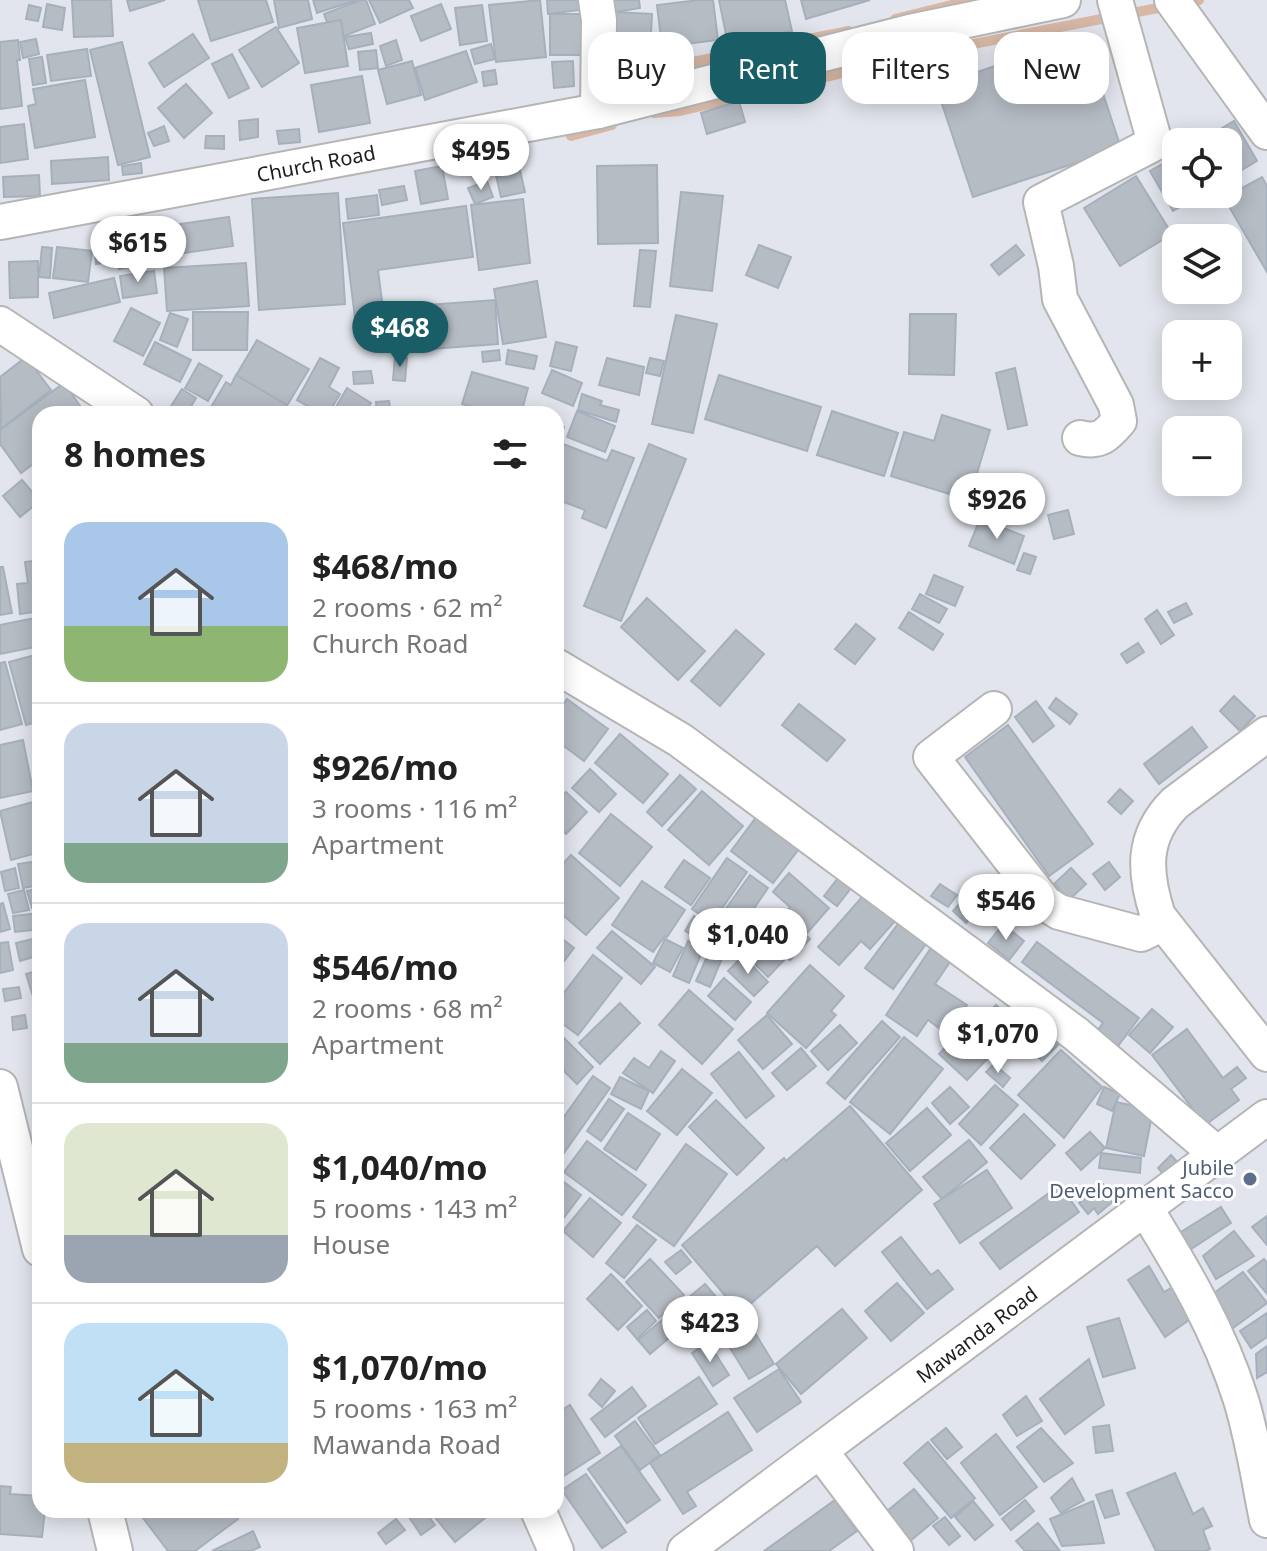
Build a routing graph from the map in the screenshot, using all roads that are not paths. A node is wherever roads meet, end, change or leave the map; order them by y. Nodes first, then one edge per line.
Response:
1 (596, 0) edge
2 (1063, 0) edge
3 (1115, 0) edge
4 (1172, 0) edge
5 (910, 16) edge
6 (598, 111) junction
7 (1267, 132) edge
8 (0, 222) edge
9 (0, 324) edge
10 (124, 406) edge
11 (1080, 438) dead end
12 (564, 671) edge
13 (994, 709) dead end
14 (1267, 734) edge
15 (1163, 923) junction
16 (1267, 1054) edge
17 (0, 1087) edge
18 (1267, 1117) edge
19 (1216, 1153) junction
20 (1145, 1208) junction
21 (32, 1217) edge
22 (821, 1452) junction
23 (107, 1518) edge
24 (542, 1518) edge
25 (1267, 1520) edge
26 (115, 1551) edge
27 (556, 1551) edge
28 (685, 1551) edge
29 (896, 1551) edge

1 - 6 street
2 - 5 street, Church Road
3 - 11 street
4 - 7 street
5 - 6 street, Church Road
6 - 8 street, Church Road
9 - 10 street
12 - 19 street
13 - 15 street
14 - 15 street
15 - 16 street
17 - 21 street
18 - 19 street, Mawanda Road
19 - 20 street, Mawanda Road
20 - 22 street, Mawanda Road
20 - 25 street
22 - 28 street, Mawanda Road
22 - 29 street
23 - 26 street
24 - 27 street

